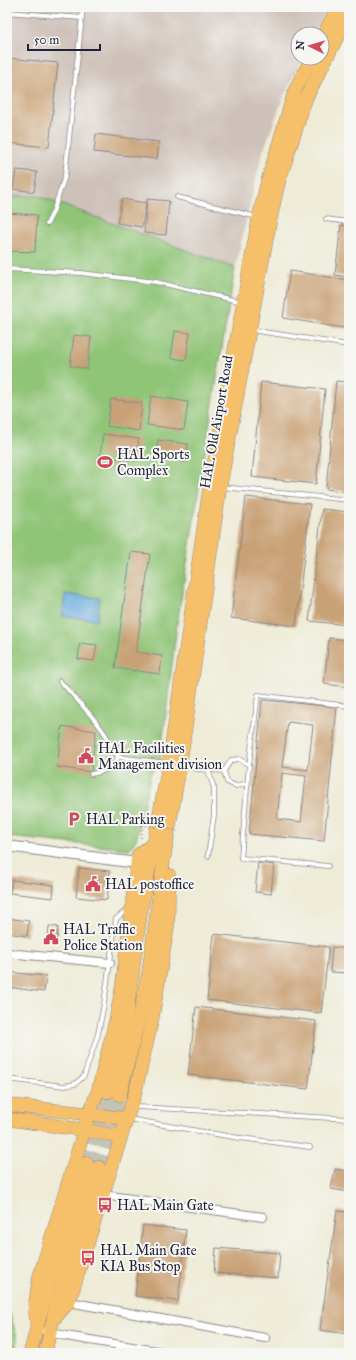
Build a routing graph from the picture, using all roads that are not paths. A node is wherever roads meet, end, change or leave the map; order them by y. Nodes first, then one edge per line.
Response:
1 (83, 7) edge
2 (338, 7) edge
3 (7, 12) edge
4 (349, 14) edge
5 (82, 18) junction
6 (328, 26) edge
7 (308, 66) edge
8 (177, 197) dead end
9 (259, 217) junction
10 (326, 219) dead end
11 (349, 222) edge
12 (47, 224) dead end
13 (7, 269) edge
14 (243, 302) junction
15 (249, 329) junction
16 (349, 344) edge
17 (220, 487) junction
18 (349, 500) edge
19 (60, 681) dead end
20 (349, 706) edge
21 (118, 757) junction
22 (174, 764) junction
23 (249, 765) junction
24 (208, 770) junction
25 (224, 771) junction
26 (91, 774) dead end
27 (248, 783) junction
28 (153, 844) junction
29 (7, 846) edge
30 (165, 851) junction
31 (208, 856) dead end
32 (137, 863) junction
33 (328, 866) dead end
34 (132, 912) junction
35 (7, 953) edge
36 (110, 963) junction
37 (7, 1079) edge
38 (131, 1104) junction
39 (7, 1105) edge
40 (89, 1114) junction
41 (127, 1119) junction
42 (349, 1119) edge
43 (7, 1120) edge
44 (85, 1130) junction
45 (121, 1137) junction
46 (310, 1147) dead end
47 (103, 1195) junction
48 (263, 1217) dead end
49 (69, 1302) junction
50 (52, 1327) junction
51 (37, 1329) junction
52 (265, 1338) dead end
53 (30, 1353) edge
54 (45, 1353) edge
55 (168, 1353) edge

1 - 5 lane
2 - 6 main road
3 - 5 lane
4 - 15 main road, HAL Old Airport Road
5 - 12 lane
7 - 9 main road, HAL Old Airport Road
8 - 9 lane
9 - 14 main road, HAL Old Airport Road
10 - 11 lane
13 - 14 lane
14 - 22 main road, HAL Old Airport Road
15 - 16 lane
15 - 17 main road, HAL Old Airport Road
17 - 18 lane
17 - 22 main road, HAL Old Airport Road
19 - 21 lane
20 - 23 lane
21 - 22 lane
21 - 26 lane
22 - 24 lane
22 - 28 main road, HAL Old Airport Road
22 - 30 main road, HAL Old Airport Road
23 - 25 lane
23 - 27 lane
24 - 25 lane
24 - 31 lane
25 - 27 lane
27 - 33 lane
28 - 30 main road, HAL Old Airport Road
28 - 32 main road
29 - 32 street
30 - 38 main road
32 - 34 main road
34 - 36 lane
34 - 40 main road
35 - 36 street
36 - 37 lane
38 - 41 main road
38 - 42 lane
39 - 40 main road
40 - 41 main road
40 - 44 main road
41 - 45 main road
41 - 46 lane
43 - 44 main road
44 - 45 main road
44 - 51 main road
45 - 47 main road
47 - 48 street
47 - 49 main road
49 - 50 main road
49 - 52 street
50 - 51 street
50 - 51 main road
50 - 54 main road
50 - 55 street
51 - 53 main road

